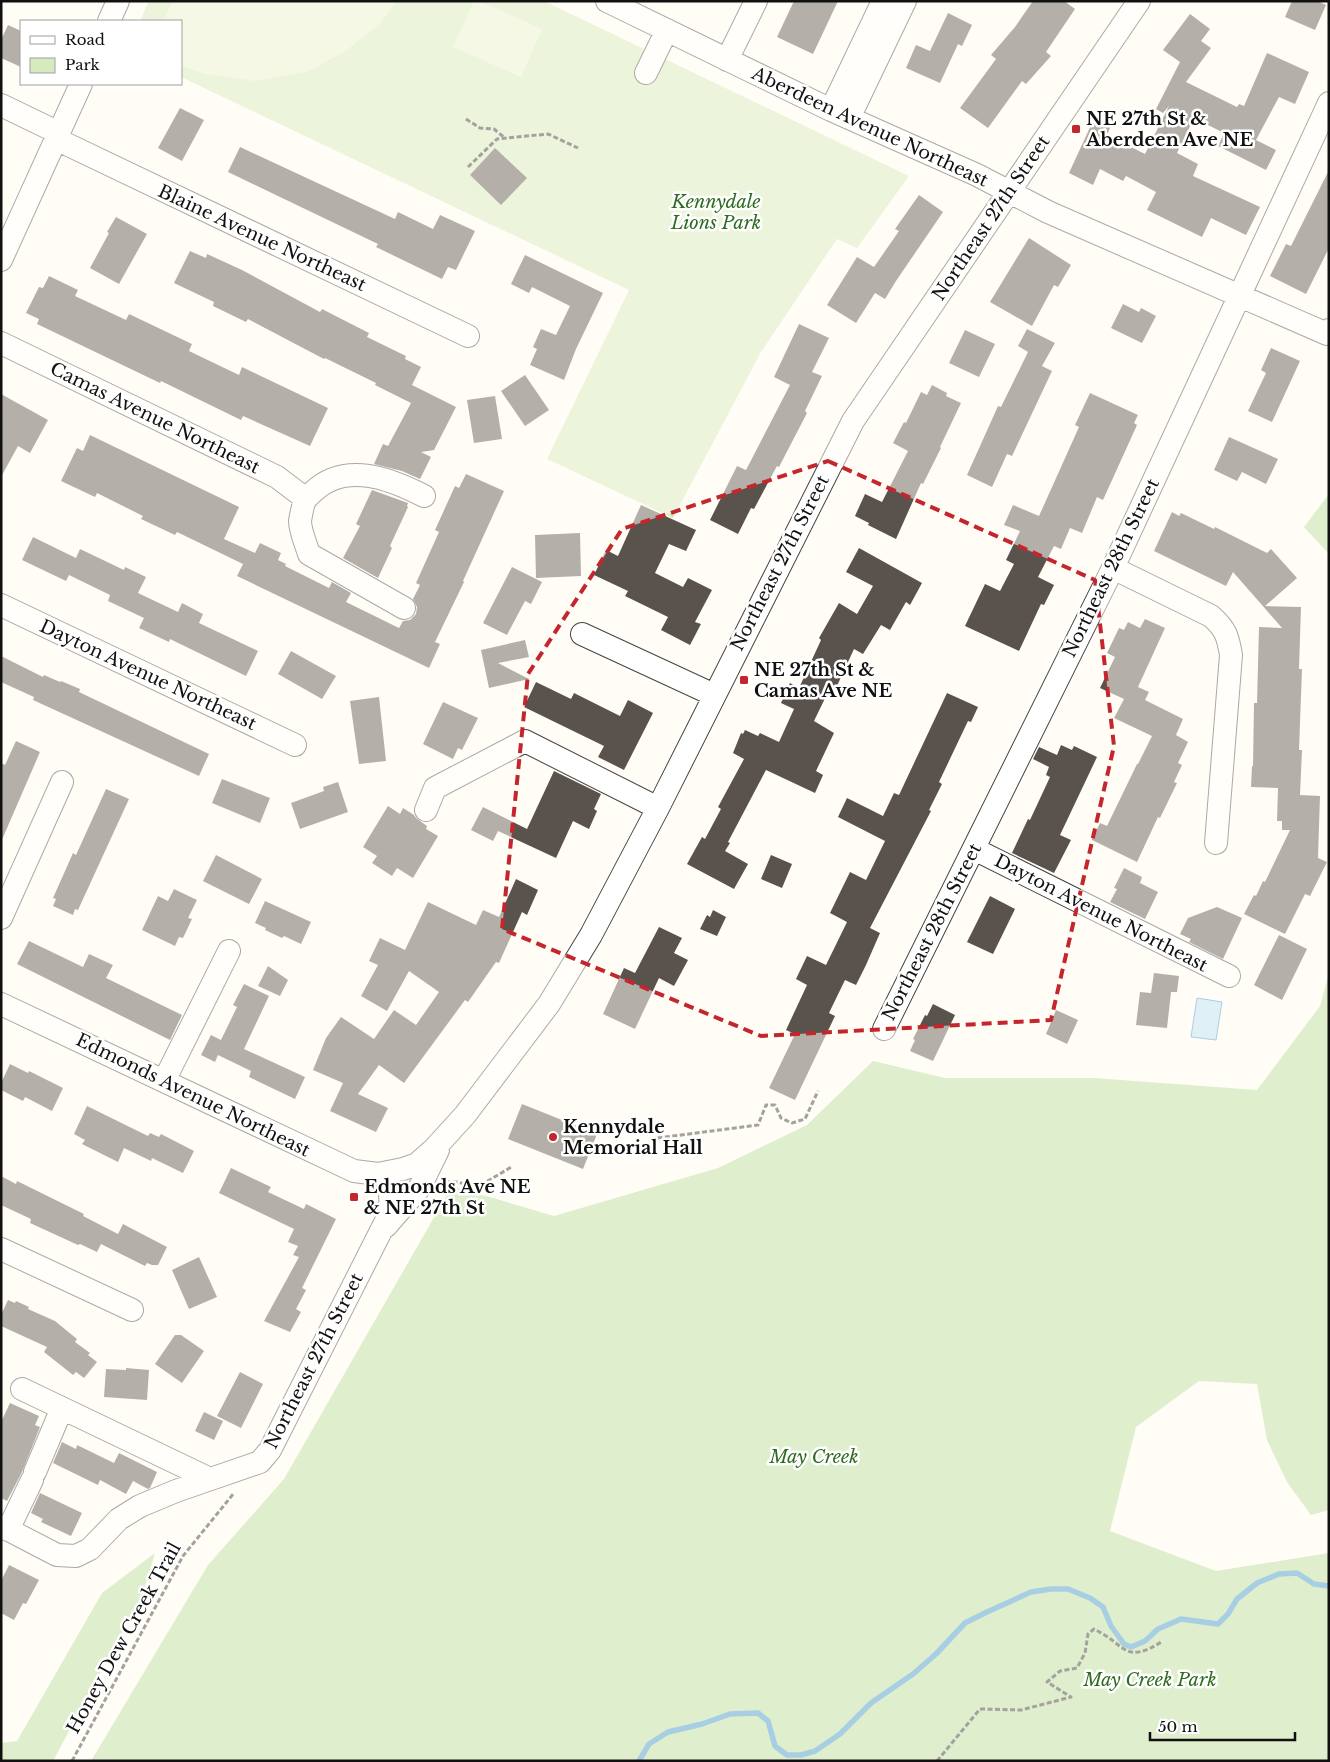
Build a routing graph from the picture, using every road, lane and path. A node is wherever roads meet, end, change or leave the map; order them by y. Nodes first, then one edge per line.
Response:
1 (118, 1) edge
2 (607, 1) edge
3 (756, 1) edge
4 (883, 1) edge
5 (905, 1) edge
6 (1139, 1) edge
7 (109, 20) edge
8 (667, 30) junction
9 (727, 60) junction
10 (646, 74) dead end
11 (81, 85) edge
12 (1329, 103) edge
13 (1, 105) edge
14 (840, 114) junction
15 (466, 119) dead end
16 (57, 136) junction
17 (505, 139) junction
18 (578, 148) dead end
19 (468, 167) dead end
20 (1008, 192) junction
21 (1, 260) edge
22 (1239, 295) junction
23 (1328, 332) edge
24 (468, 336) dead end
25 (1, 343) edge
26 (424, 496) dead end
27 (306, 499) junction
28 (1112, 568) junction
29 (1, 605) edge
30 (404, 608) dead end
31 (582, 634) dead end
32 (714, 695) junction
33 (295, 745) dead end
34 (62, 782) dead end
35 (658, 808) junction
36 (426, 810) dead end
37 (1216, 843) dead end
38 (974, 849) junction
39 (1, 918) edge
40 (229, 951) dead end
41 (1229, 976) dead end
42 (1, 1004) edge
43 (884, 1029) dead end
44 (164, 1081) junction
45 (818, 1091) dead end
46 (445, 1137) junction
47 (650, 1139) dead end
48 (513, 1166) dead end
49 (388, 1172) junction
50 (438, 1182) dead end
51 (380, 1232) junction
52 (1, 1249) edge
53 (132, 1310) dead end
54 (22, 1389) dead end
55 (62, 1408) junction
56 (210, 1479) junction
57 (236, 1491) dead end
58 (5, 1528) edge
59 (1163, 1641) dead end
60 (72, 1761) edge
61 (937, 1761) edge

1 - 7 street
2 - 8 street, Aberdeen Avenue Northeast
3 - 9 street
4 - 14 street
5 - 14 street
6 - 20 street, Northeast 27th Street
8 - 9 street, Aberdeen Avenue Northeast
8 - 10 street
9 - 14 street, Aberdeen Avenue Northeast
11 - 16 street
12 - 22 street, Northeast 28th Street
13 - 16 street, Blaine Avenue Northeast
14 - 20 street, Aberdeen Avenue Northeast
15 - 17 path
16 - 21 street
16 - 24 street, Blaine Avenue Northeast
17 - 18 path
17 - 19 path
20 - 22 street, Aberdeen Avenue Northeast
20 - 32 street, Northeast 27th Street
22 - 23 street, Aberdeen Avenue Northeast
22 - 28 street, Northeast 28th Street
25 - 27 street, Camas Avenue Northeast
26 - 27 street
27 - 30 street
28 - 37 street
28 - 38 street, Northeast 28th Street
29 - 33 street, Dayton Avenue Northeast
31 - 32 street
32 - 35 street, Northeast 27th Street
34 - 39 street
35 - 36 street
35 - 46 street, Northeast 27th Street
38 - 41 street, Dayton Avenue Northeast
38 - 43 street, Northeast 28th Street
40 - 44 street
42 - 44 street, Edmonds Avenue Northeast
44 - 49 street, Edmonds Avenue Northeast
45 - 47 path
46 - 49 street, Northeast 27th Street
46 - 51 street, Northeast 27th Street
48 - 50 path
49 - 51 street, Northeast 27th Street
51 - 56 street, Northeast 27th Street
52 - 53 street
54 - 55 street
55 - 56 street
55 - 58 street
56 - 58 street, Northeast 27th Street
57 - 60 path, Honey Dew Creek Trail
59 - 61 path

